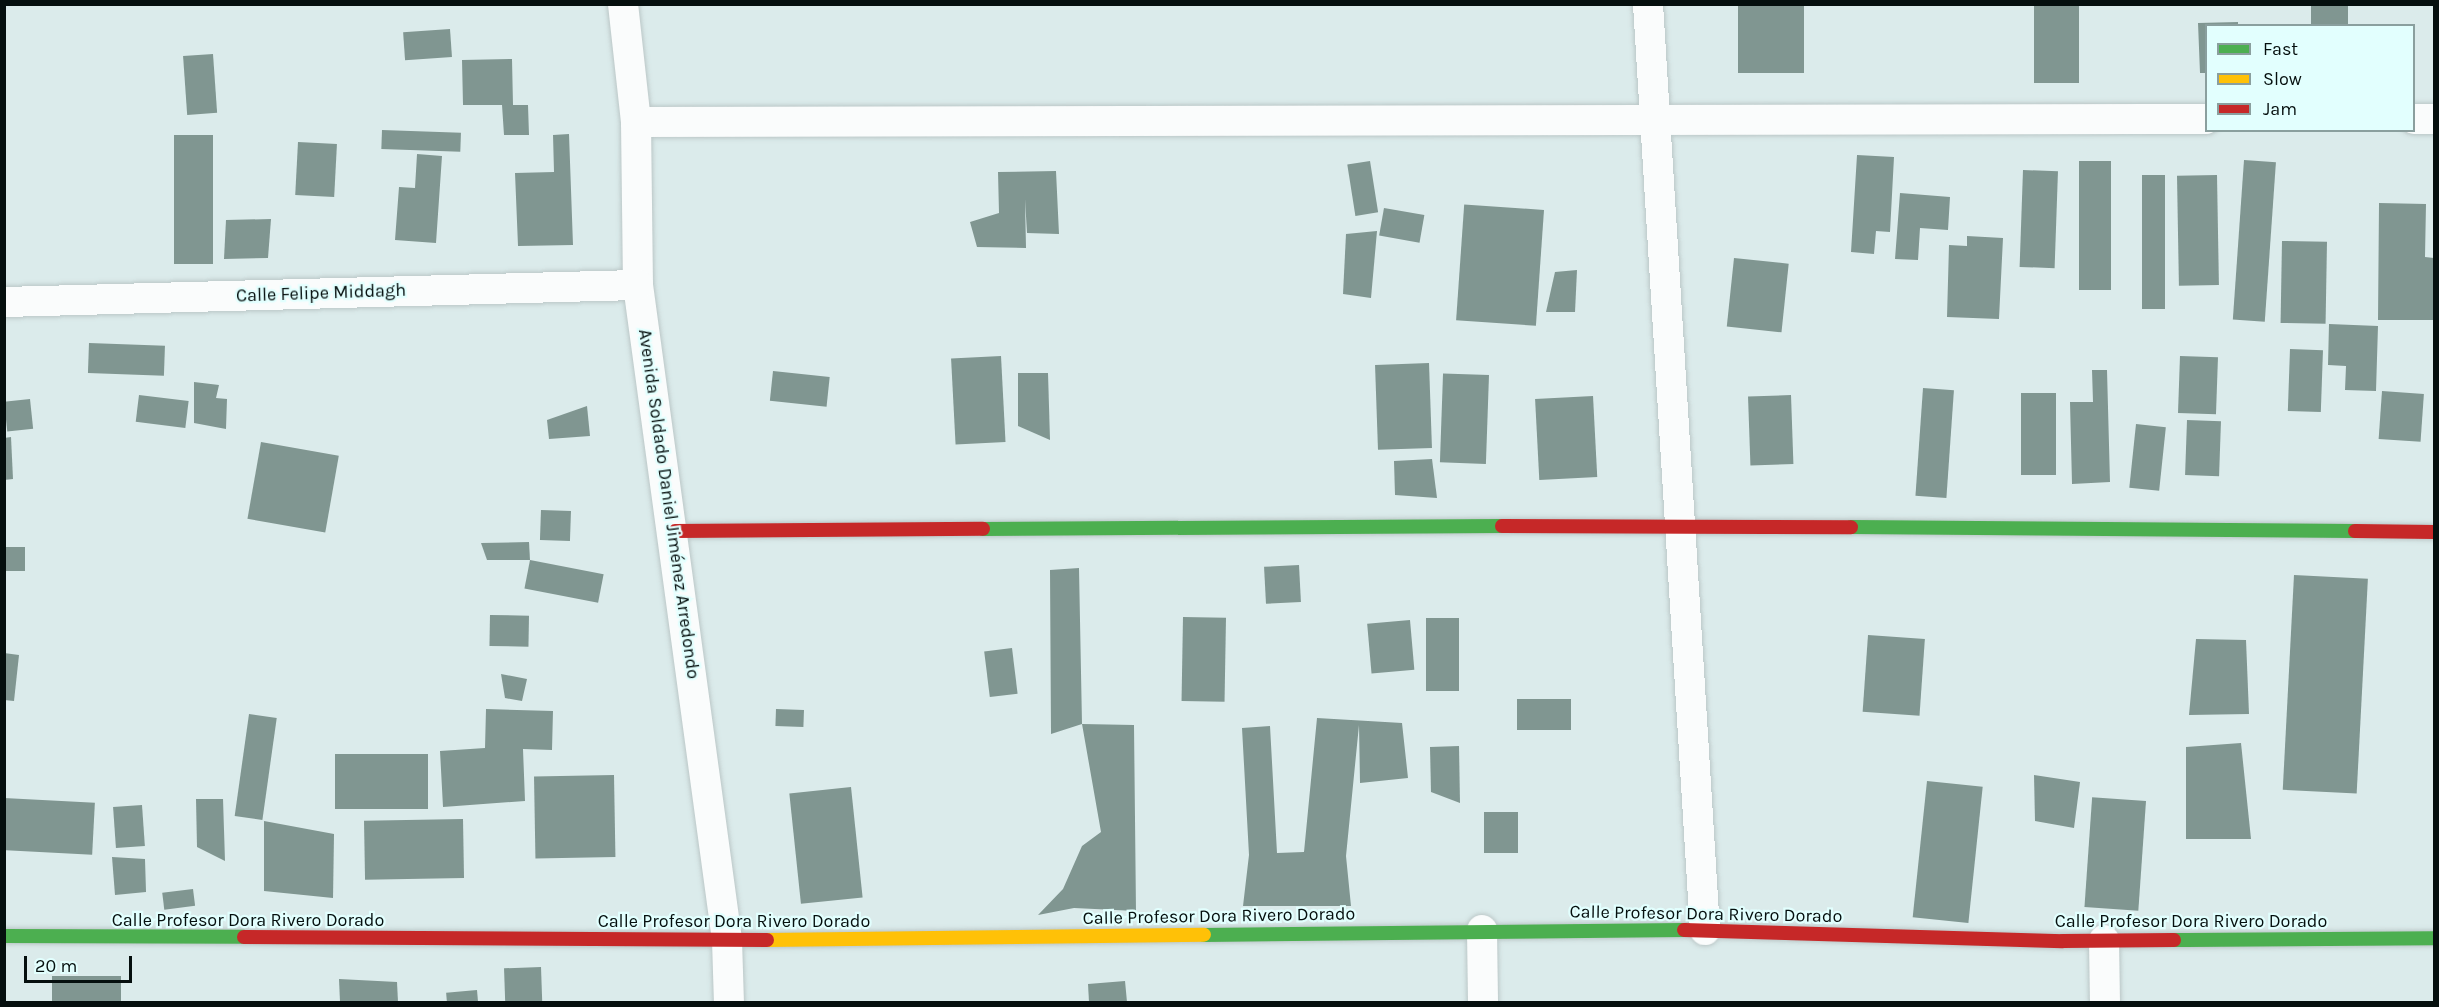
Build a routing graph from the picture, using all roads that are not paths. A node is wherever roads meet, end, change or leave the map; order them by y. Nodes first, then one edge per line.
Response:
1 (623, 4) edge
2 (1648, 4) edge
3 (1655, 119) junction
4 (2205, 119) edge
5 (2415, 119) edge
6 (2434, 119) edge
7 (636, 122) junction
8 (638, 285) junction
9 (4, 302) edge
10 (1678, 525) junction
11 (675, 531) junction
12 (2434, 531) edge
13 (1482, 930) junction
14 (1705, 930) junction
15 (4, 936) edge
16 (2434, 938) edge
17 (728, 940) junction
18 (2104, 940) junction
19 (729, 1002) edge
20 (1483, 1002) edge
21 (2105, 1002) edge

1 - 7 street, Avenida Soldado Daniel Jiménez Arredondo
2 - 3 street
3 - 4 street
3 - 7 street
3 - 10 street
5 - 6 street
7 - 8 street, Avenida Soldado Daniel Jiménez Arredondo
8 - 9 street, Calle Felipe Middagh
8 - 11 street, Avenida Soldado Daniel Jiménez Arredondo
10 - 11 street
10 - 12 street
10 - 14 street
11 - 17 street, Avenida Soldado Daniel Jiménez Arredondo
13 - 14 street, Calle Profesor Dora Rivero Dorado
13 - 17 street, Calle Profesor Dora Rivero Dorado
13 - 20 street
14 - 18 street, Calle Profesor Dora Rivero Dorado
15 - 17 street, Calle Profesor Dora Rivero Dorado
16 - 18 street, Calle Profesor Dora Rivero Dorado
17 - 19 street, Avenida Soldado Daniel Jiménez Arredondo
18 - 21 street

